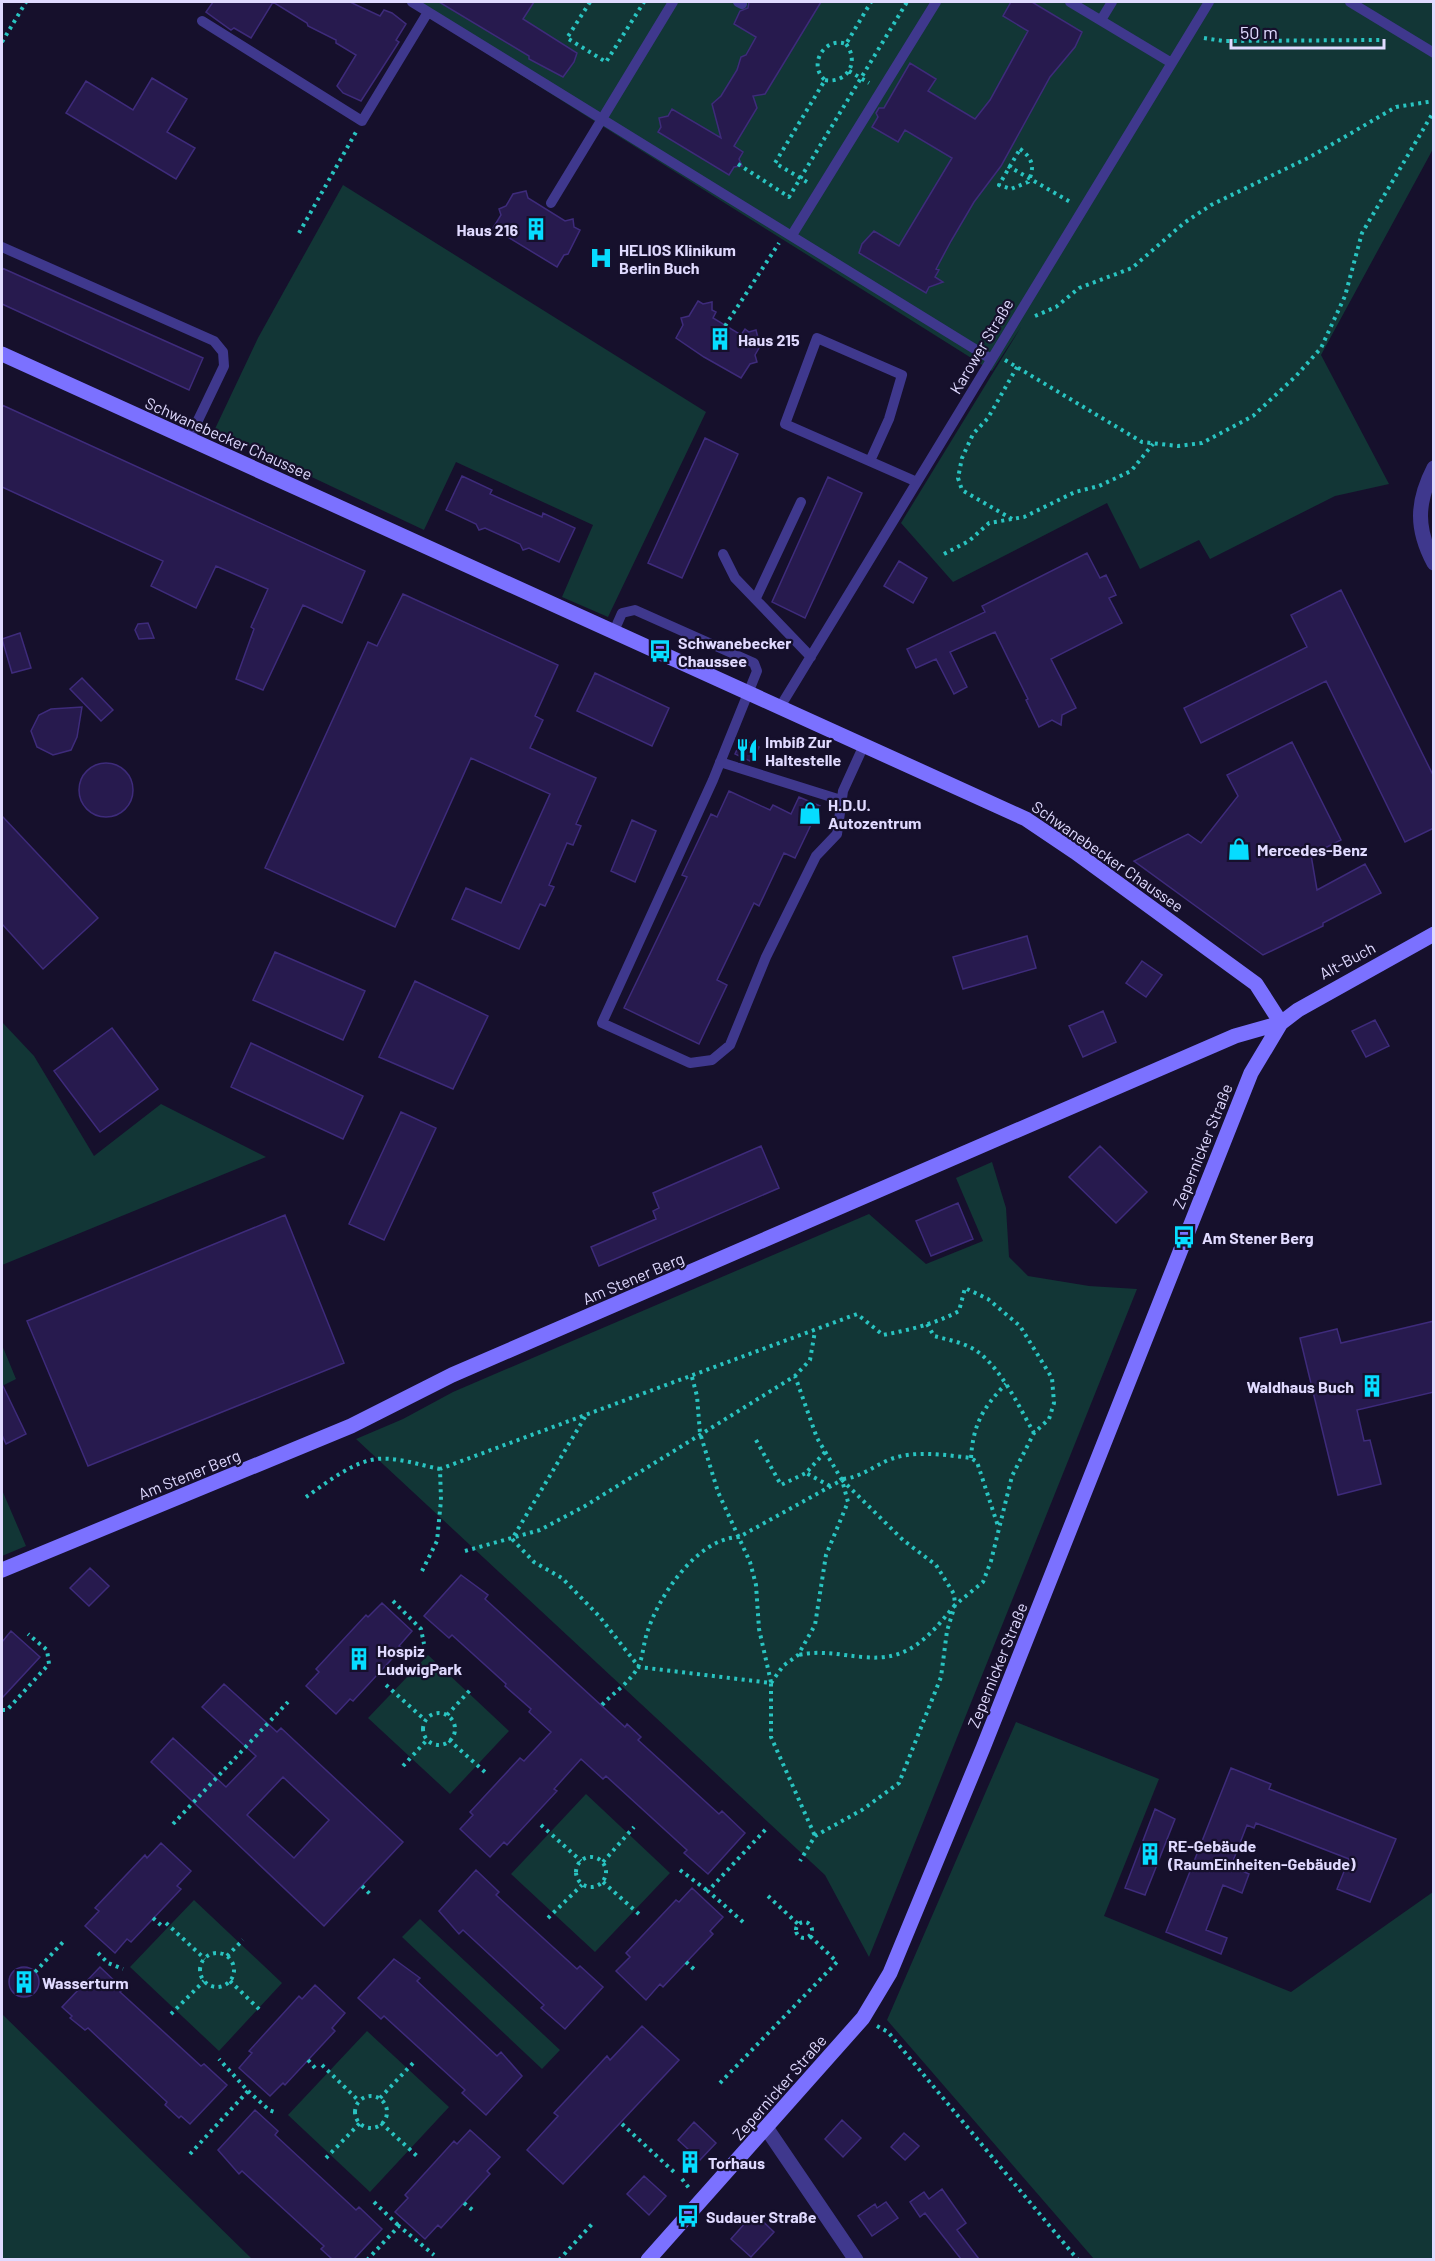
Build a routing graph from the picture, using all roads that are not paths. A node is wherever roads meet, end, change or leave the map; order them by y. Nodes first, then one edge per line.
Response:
1 (412, 2) edge
2 (674, 2) edge
3 (936, 2) edge
4 (1070, 2) edge
5 (1112, 2) edge
6 (1209, 2) edge
7 (1350, 2) edge
8 (428, 12) junction
9 (1101, 20) junction
10 (202, 21) dead end
11 (1434, 53) edge
12 (1170, 63) junction
13 (601, 120) junction
14 (551, 202) dead end
15 (789, 233) junction
16 (2, 247) edge
17 (2, 354) edge
18 (993, 356) junction
19 (189, 439) junction
20 (870, 461) junction
21 (1434, 468) edge
22 (917, 482) junction
23 (801, 502) dead end
24 (723, 554) dead end
25 (1434, 563) edge
26 (756, 598) junction
27 (614, 631) junction
28 (811, 657) junction
29 (749, 693) junction
30 (780, 707) junction
31 (864, 746) junction
32 (720, 762) junction
33 (841, 800) junction
34 (1434, 934) edge
35 (1281, 1023) junction
36 (2, 1570) edge
37 (767, 2129) junction
38 (648, 2259) edge
39 (856, 2259) edge

1 - 8 lane
2 - 13 lane
3 - 15 lane
4 - 9 lane
5 - 9 lane
6 - 12 lane, Karower Straße
7 - 11 lane
8 - 10 lane
8 - 13 lane
9 - 12 lane
12 - 18 lane, Karower Straße
13 - 14 lane
13 - 15 lane
15 - 18 lane
16 - 19 lane
17 - 19 main road, Schwanebecker Chaussee
18 - 22 lane, Karower Straße
19 - 27 main road, Schwanebecker Chaussee
20 - 20 lane
20 - 22 lane
21 - 25 street
22 - 28 lane, Karower Straße
23 - 26 lane
24 - 26 lane
26 - 28 lane
27 - 29 main road, Schwanebecker Chaussee
27 - 29 lane
28 - 30 lane, Karower Straße
29 - 30 main road, Schwanebecker Chaussee
29 - 32 lane
30 - 31 main road, Schwanebecker Chaussee
31 - 33 lane
31 - 35 main road, Schwanebecker Chaussee
32 - 33 lane
32 - 33 lane
34 - 35 main road, Alt-Buch
35 - 36 main road, Am Stener Berg
35 - 37 main road, Zepernicker Straße
37 - 38 main road, Zepernicker Straße
37 - 39 street

